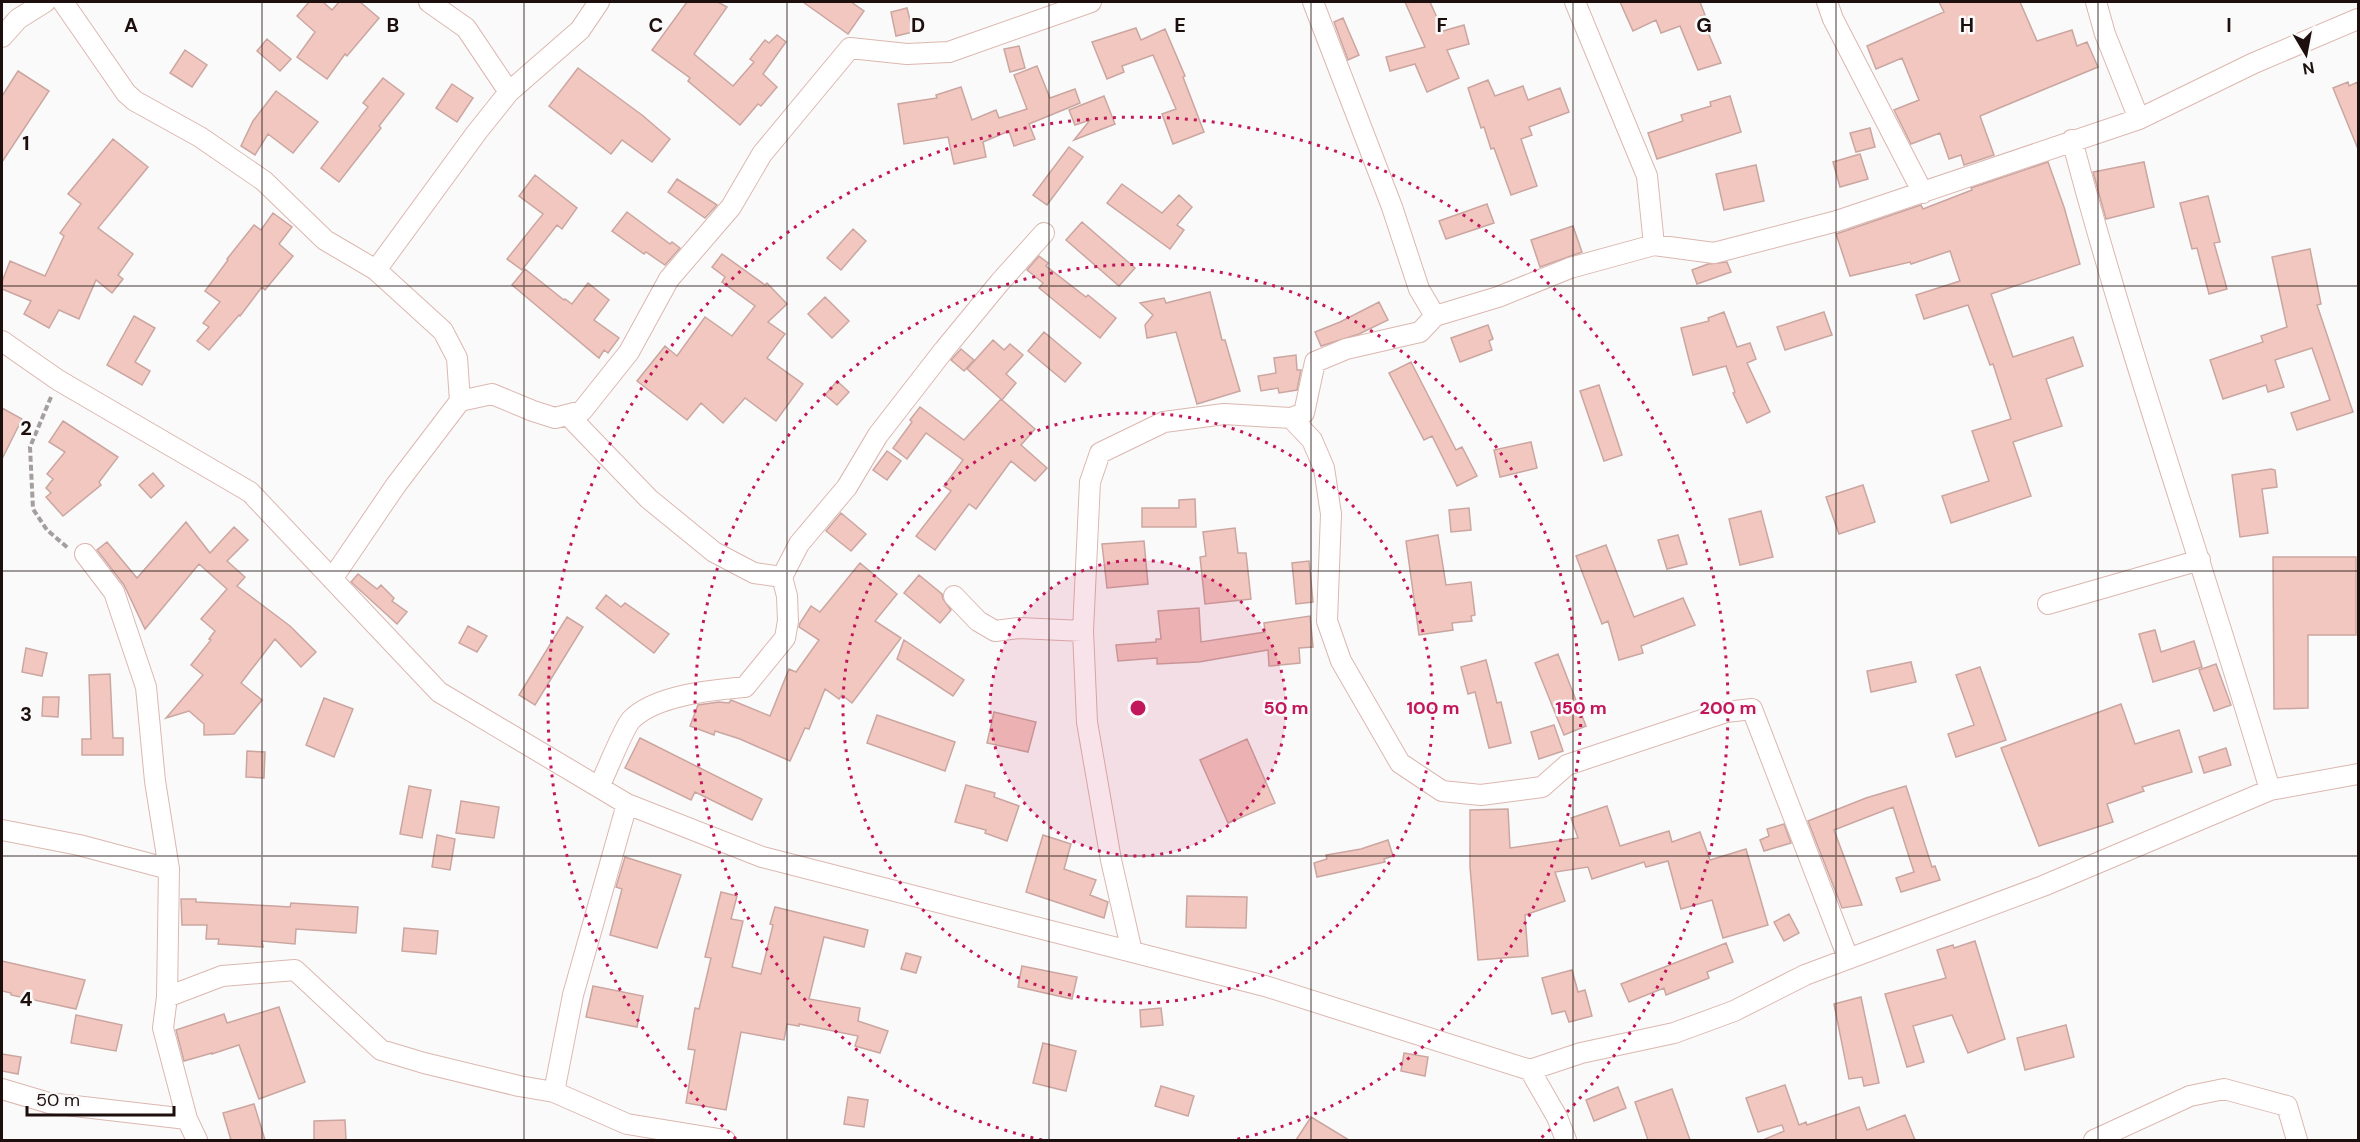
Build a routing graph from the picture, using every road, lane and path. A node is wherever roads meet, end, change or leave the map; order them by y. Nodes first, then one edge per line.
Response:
1 (45, 2) edge
2 (63, 2) edge
3 (429, 2) edge
4 (599, 2) edge
5 (1091, 2) edge
6 (1312, 2) edge
7 (1575, 2) edge
8 (1827, 2) edge
9 (2096, 2) edge
10 (2358, 19) edge
11 (2, 37) edge
12 (509, 92) junction
13 (2139, 118) junction
14 (2072, 140) junction
15 (1923, 193) junction
16 (1044, 233) dead end
17 (1654, 245) junction
18 (376, 270) junction
19 (1435, 316) junction
20 (2, 341) edge
21 (58, 380) junction
22 (460, 401) junction
23 (568, 415) junction
24 (1291, 418) junction
25 (85, 554) joint
26 (2200, 560) junction
27 (782, 577) junction
28 (332, 579) junction
29 (954, 596) dead end
30 (2048, 604) dead end
31 (1083, 631) junction
32 (2358, 774) edge
33 (599, 787) junction
34 (2270, 790) junction
35 (627, 804) junction
36 (2, 830) edge
37 (169, 869) junction
38 (1132, 952) junction
39 (1848, 958) junction
40 (167, 996) junction
41 (1530, 1070) junction
42 (2, 1089) edge
43 (554, 1092) junction
44 (187, 1119) junction
45 (197, 1140) edge
46 (725, 1140) edge
47 (1566, 1140) edge
48 (2094, 1140) edge
49 (2297, 1140) edge

1 - 11 street
2 - 18 street
3 - 12 street
4 - 12 street
5 - 23 street
6 - 19 street
7 - 17 street
8 - 15 street
9 - 13 street
10 - 13 street
12 - 18 street
13 - 14 street
14 - 15 street
14 - 26 street
15 - 17 street
16 - 27 street
17 - 19 street
18 - 22 street
19 - 24 street
20 - 21 street
21 - 25 path
21 - 28 street
22 - 23 street
22 - 28 street
23 - 27 street
24 - 31 street
24 - 39 street
25 - 37 street
26 - 30 street
26 - 34 street
27 - 33 street
28 - 33 street
29 - 31 street
31 - 38 street
32 - 34 street
33 - 35 street
34 - 39 street
35 - 38 street
35 - 43 street
36 - 37 street
37 - 40 street
38 - 41 street
39 - 41 street
40 - 43 street
40 - 44 street
41 - 47 street
42 - 44 street
43 - 46 street
44 - 45 street
48 - 49 street

